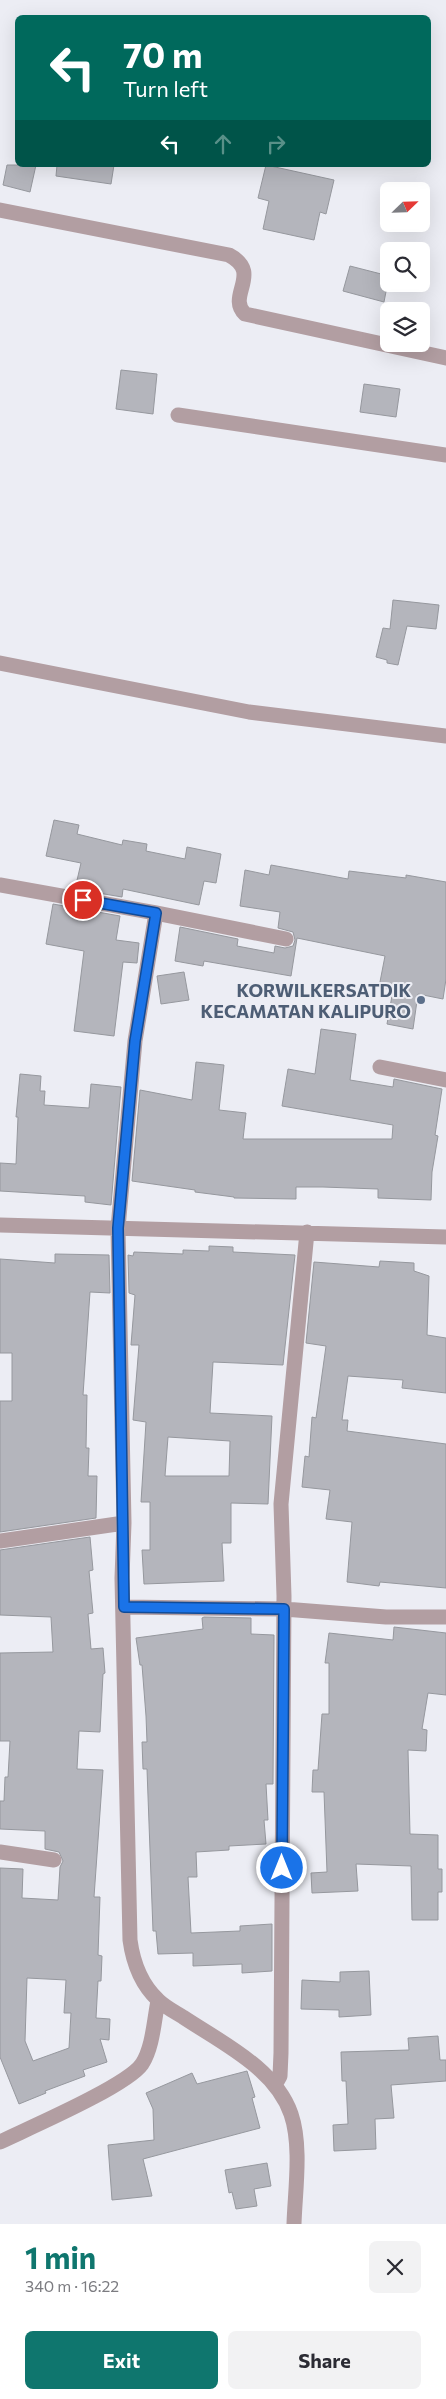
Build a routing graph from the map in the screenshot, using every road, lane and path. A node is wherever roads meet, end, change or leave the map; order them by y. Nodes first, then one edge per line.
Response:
1 (0, 210) edge
2 (446, 358) edge
3 (178, 415) dead end
4 (446, 454) edge
5 (0, 663) edge
6 (446, 736) edge
7 (0, 885) edge
8 (156, 913) junction
9 (286, 939) dead end
10 (380, 1066) dead end
11 (446, 1080) edge
12 (0, 1224) edge
13 (118, 1228) junction
14 (307, 1232) junction
15 (446, 1237) edge
16 (124, 1523) junction
17 (0, 1541) edge
18 (284, 1602) junction
19 (124, 1604) junction
20 (446, 1617) edge
21 (0, 1852) edge
22 (54, 1860) dead end
23 (158, 2001) junction
24 (275, 2085) junction
25 (0, 2142) edge
26 (294, 2224) edge

1 - 2 street
3 - 4 street
5 - 6 street
7 - 8 street
8 - 9 street
8 - 13 street
10 - 11 street
12 - 13 street
13 - 14 street
13 - 16 street
14 - 15 street
14 - 18 street
16 - 17 street
16 - 19 street
18 - 19 street
18 - 20 street
18 - 24 street
19 - 23 street
21 - 22 street
23 - 24 street
23 - 25 street
24 - 26 street

